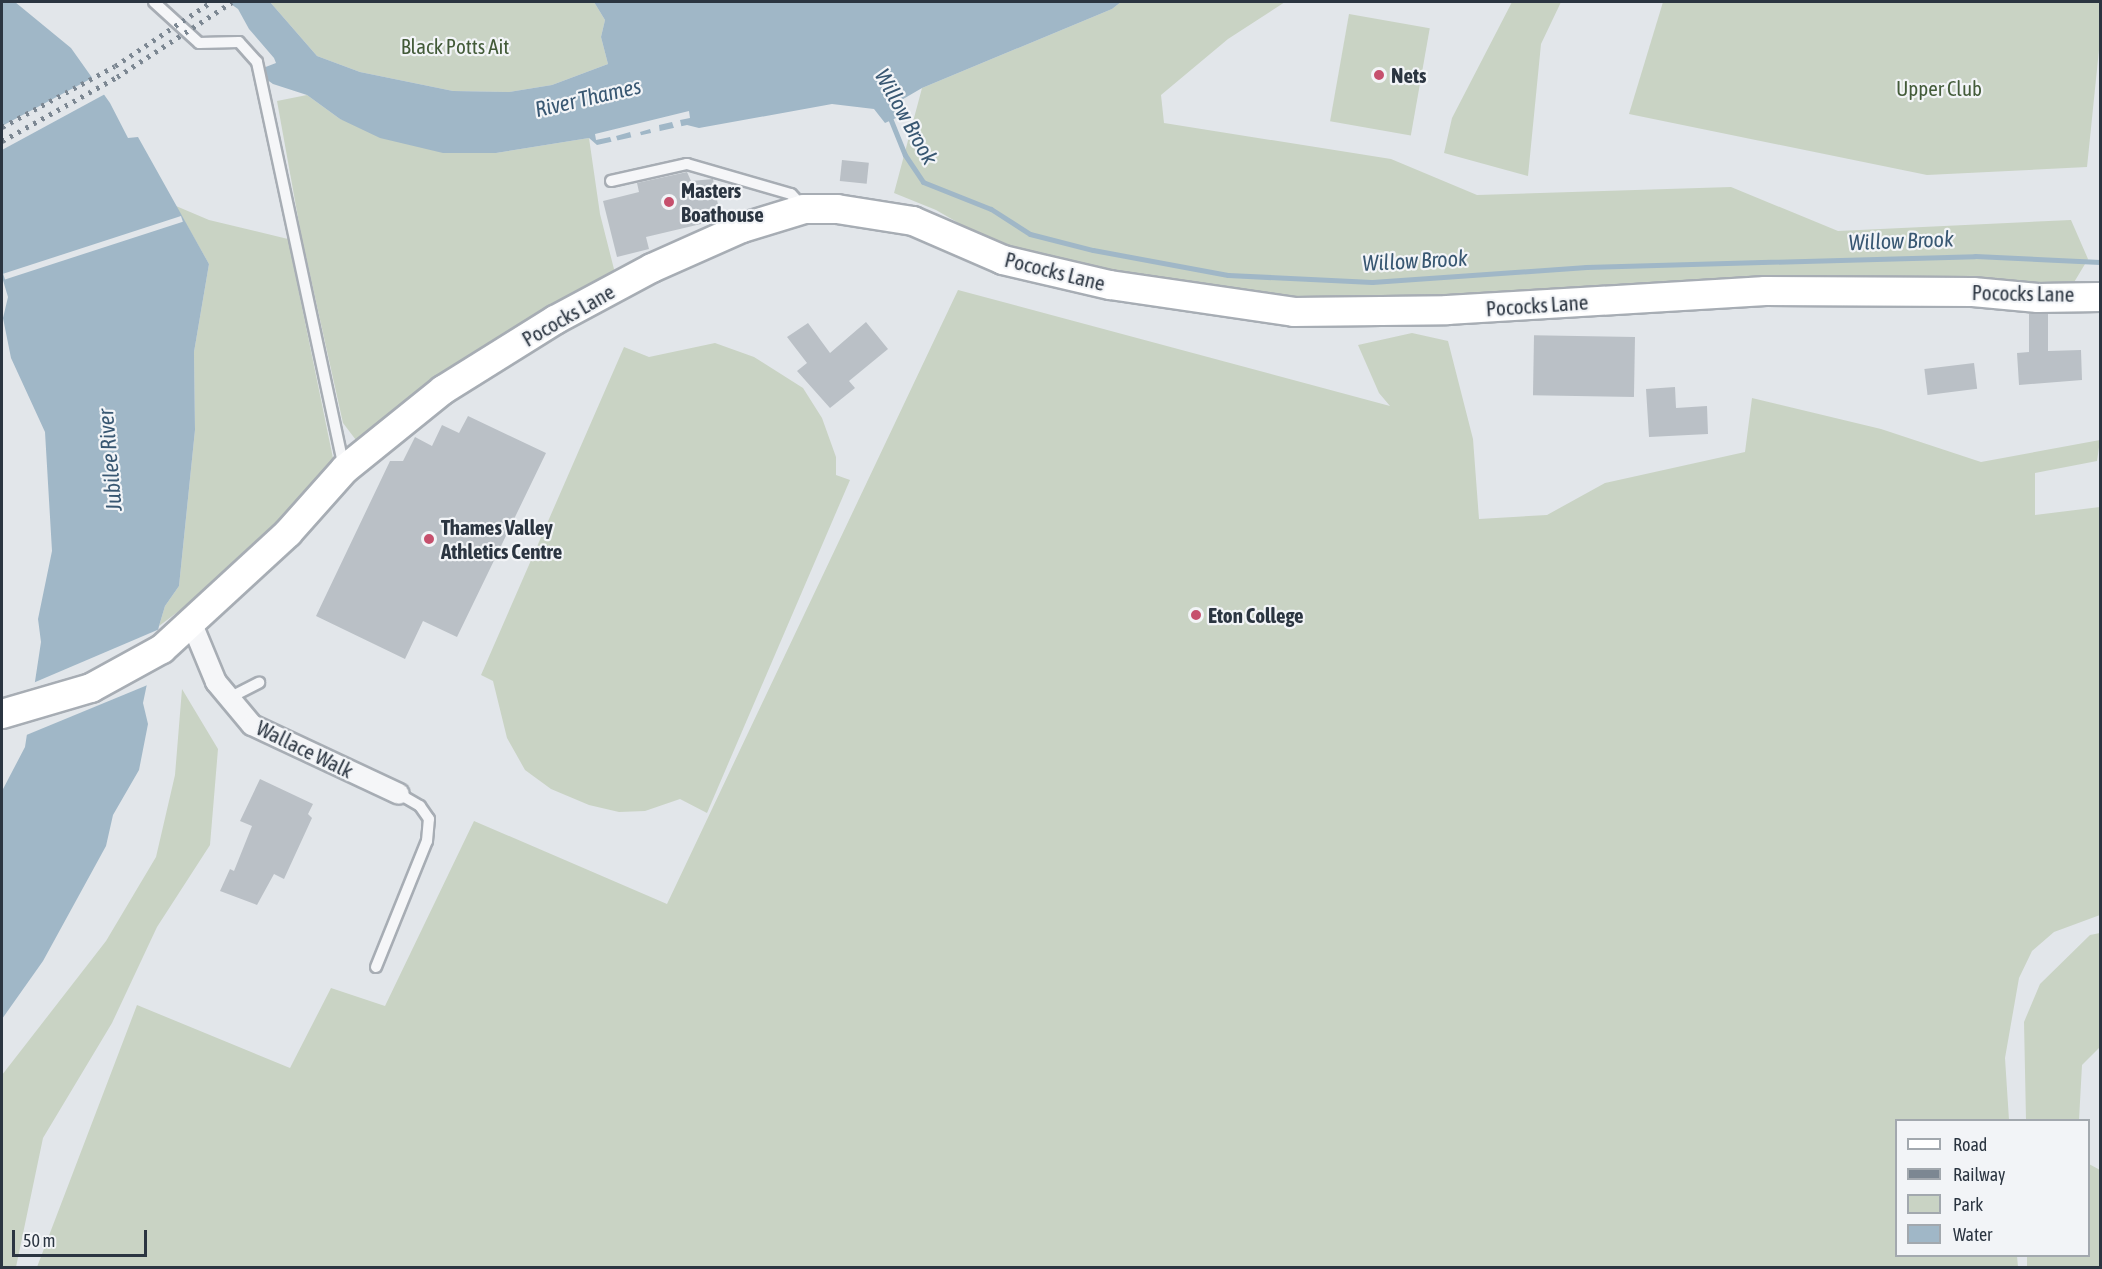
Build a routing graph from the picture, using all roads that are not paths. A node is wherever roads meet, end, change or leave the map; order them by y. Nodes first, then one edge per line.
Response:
1 (153, 2) edge
2 (611, 181) dead end
3 (804, 208) junction
4 (2100, 297) edge
5 (345, 469) junction
6 (192, 624) junction
7 (259, 682) dead end
8 (229, 698) junction
9 (6, 713) edge
10 (399, 794) joint
11 (376, 968) dead end

1 - 5 lane
2 - 3 lane
3 - 4 main road, Pococks Lane
3 - 5 main road, Pococks Lane
5 - 6 main road, Pococks Lane
6 - 8 street, Wallace Walk
6 - 9 main road, Pococks Lane
7 - 8 lane
8 - 10 street, Wallace Walk
10 - 11 lane

